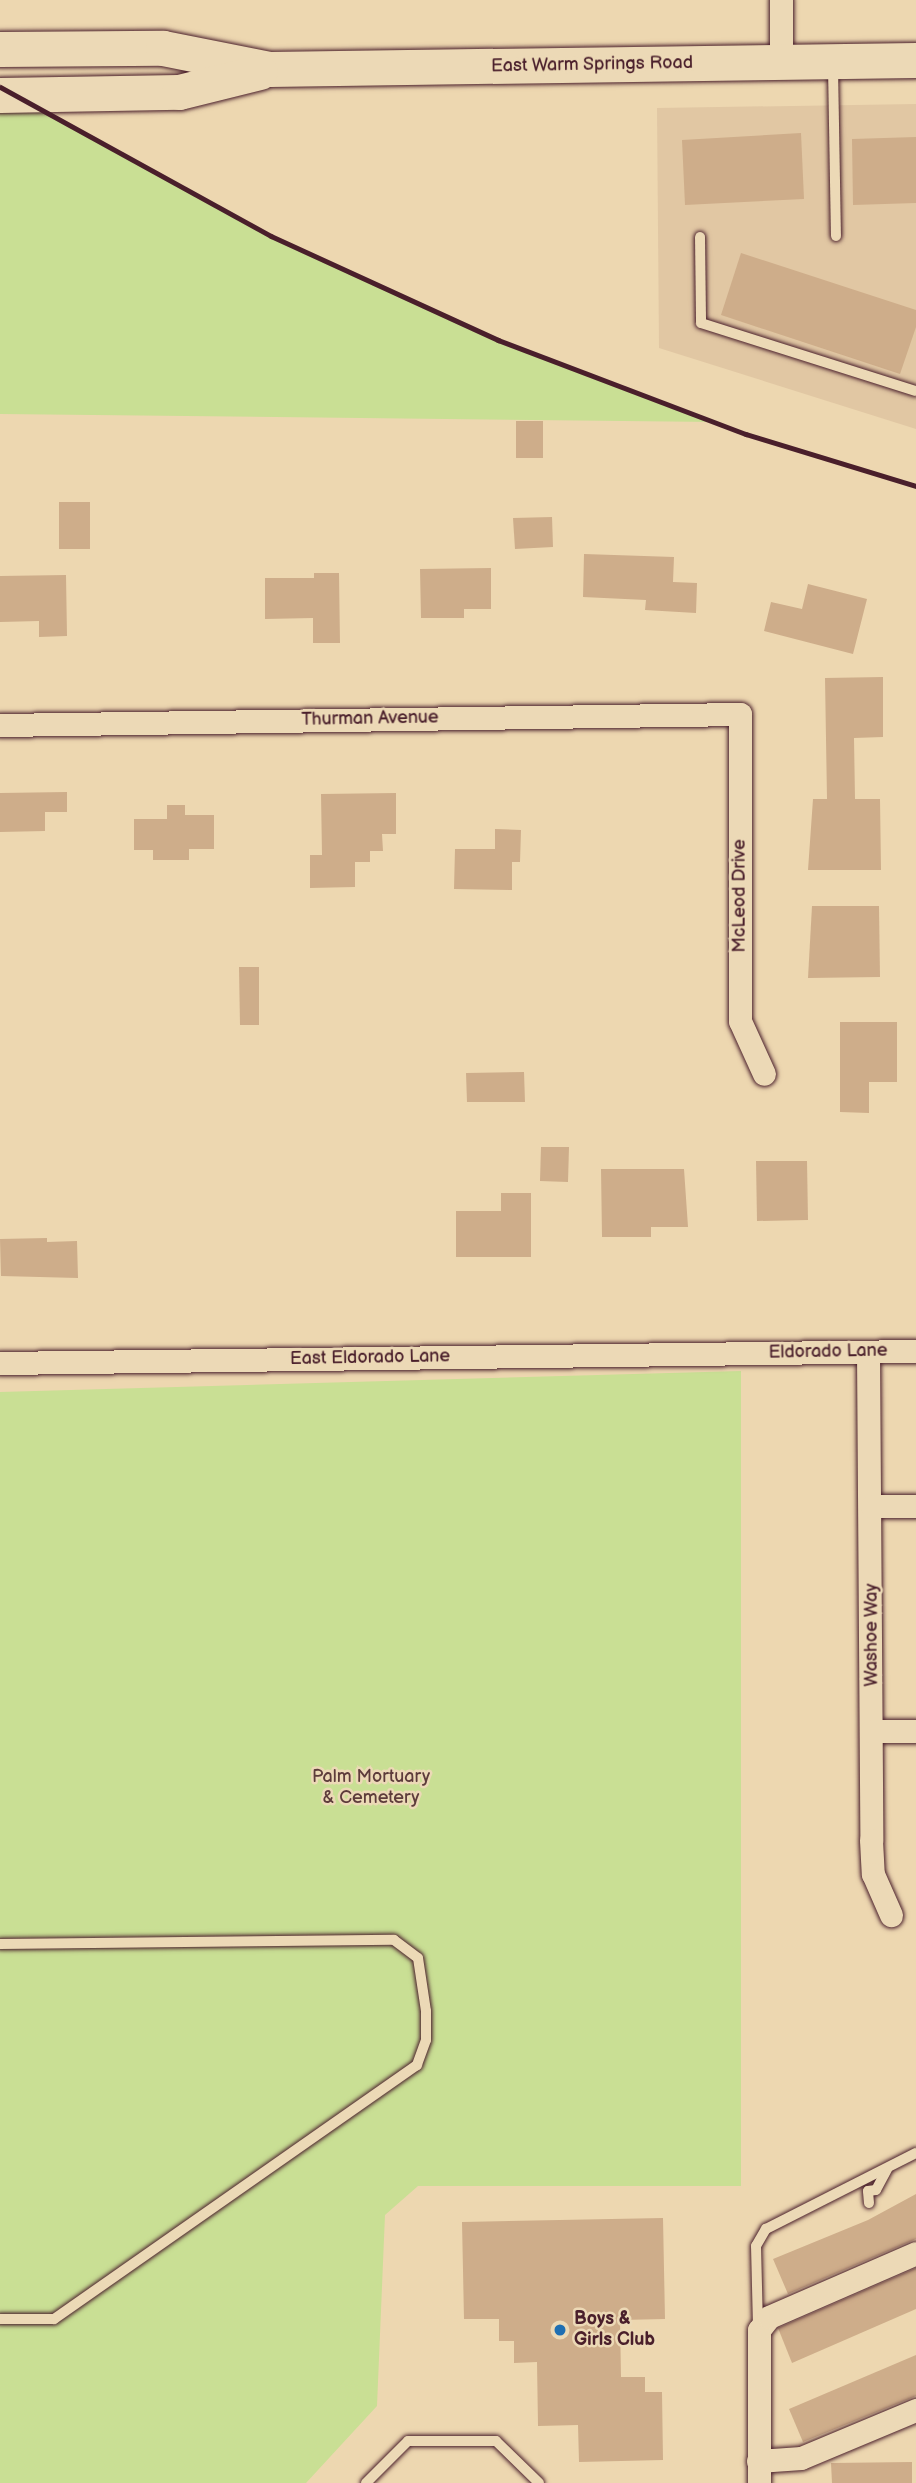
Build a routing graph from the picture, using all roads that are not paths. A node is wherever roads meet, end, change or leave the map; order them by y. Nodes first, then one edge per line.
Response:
1 (781, 0) edge
2 (0, 49) edge
3 (916, 60) edge
4 (833, 61) junction
5 (781, 63) junction
6 (269, 69) junction
7 (0, 95) edge
8 (836, 236) dead end
9 (700, 237) dead end
10 (916, 391) edge
11 (740, 714) joint
12 (0, 724) edge
13 (764, 1074) dead end
14 (916, 1351) edge
15 (868, 1352) junction
16 (741, 1353) joint
17 (0, 1363) edge
18 (872, 1506) junction
19 (916, 1506) edge
20 (872, 1731) junction
21 (916, 1731) edge
22 (891, 1915) dead end
23 (0, 1944) edge
24 (916, 2153) edge
25 (866, 2185) junction
26 (869, 2203) dead end
27 (916, 2253) edge
28 (0, 2319) edge
29 (759, 2330) junction
30 (916, 2410) edge
31 (759, 2472) edge
32 (366, 2483) edge
33 (539, 2483) edge

1 - 5 street
2 - 6 main road, East Warm Springs Road
3 - 4 main road, East Warm Springs Road
4 - 5 main road, East Warm Springs Road
4 - 8 lane
5 - 6 main road, East Warm Springs Road
6 - 7 main road, East Warm Springs Road
9 - 10 lane
11 - 12 street, Thurman Avenue
11 - 13 street, McLeod Drive
14 - 15 street, Eldorado Lane
15 - 16 street, Eldorado Lane
15 - 18 street, Washoe Way
16 - 17 street, East Eldorado Lane
18 - 19 street
18 - 20 street, Washoe Way
20 - 21 street
20 - 22 street, Washoe Way
23 - 28 lane
24 - 25 lane
25 - 26 lane
25 - 29 lane
27 - 29 street
29 - 31 street
30 - 31 street
32 - 33 lane

